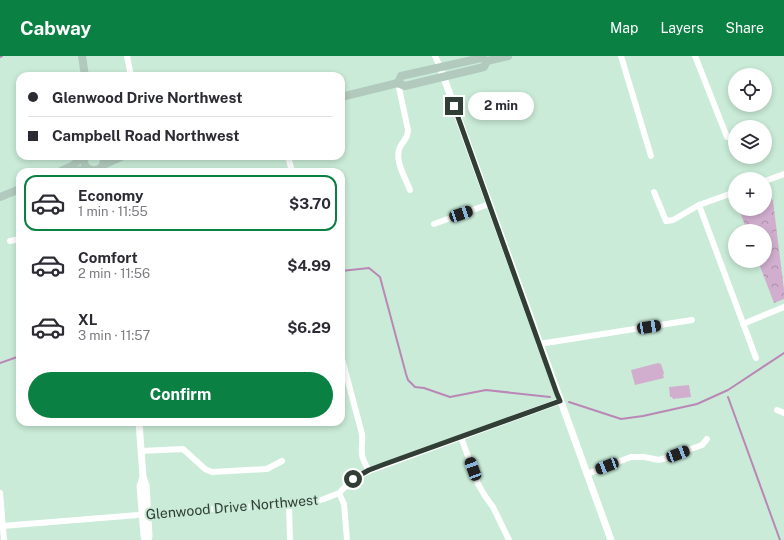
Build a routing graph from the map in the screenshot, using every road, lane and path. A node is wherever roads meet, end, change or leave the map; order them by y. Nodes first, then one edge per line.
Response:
1 (82, 56) edge
2 (127, 56) edge
3 (435, 56) edge
4 (508, 56) edge
5 (620, 56) edge
6 (695, 56) edge
7 (487, 61) junction
8 (440, 67) junction
9 (84, 72) edge
10 (130, 72) edge
11 (443, 76) junction
12 (398, 83) junction
13 (345, 96) edge
14 (727, 137) dead end
15 (651, 156) dead end
16 (79, 160) edge
17 (112, 160) edge
18 (66, 168) edge
19 (102, 168) edge
20 (784, 174) edge
21 (772, 178) edge
22 (410, 190) dead end
23 (16, 191) edge
24 (654, 192) dead end
25 (728, 195) edge
26 (0, 197) edge
27 (489, 204) junction
28 (699, 205) junction
29 (434, 224) dead end
30 (16, 240) edge
31 (10, 241) dead end
32 (784, 307) edge
33 (692, 320) dead end
34 (743, 324) junction
35 (540, 344) junction
36 (756, 358) dead end
37 (345, 370) edge
38 (560, 401) junction
39 (777, 410) dead end
40 (784, 413) edge
41 (139, 426) edge
42 (461, 436) junction
43 (707, 439) dead end
44 (141, 451) junction
45 (282, 461) dead end
46 (369, 470) junction
47 (586, 474) junction
48 (0, 493) edge
49 (339, 493) junction
50 (289, 505) junction
51 (145, 515) junction
52 (2, 526) junction
53 (4, 540) edge
54 (146, 540) edge
55 (290, 540) edge
56 (347, 540) edge
57 (509, 540) edge
58 (611, 540) edge

1 - 9 main road
2 - 10 street
3 - 8 street
4 - 7 main road
5 - 15 street
6 - 14 street
7 - 8 main road
7 - 11 main road
8 - 11 street
8 - 12 main road
11 - 12 main road
11 - 27 street
12 - 13 main road
12 - 22 street
16 - 18 main road
17 - 19 main road
20 - 21 street
23 - 26 main road
24 - 28 street
25 - 28 street
27 - 29 street
27 - 35 street
28 - 34 street
30 - 31 street
32 - 34 street
33 - 35 street
34 - 36 street
35 - 38 street
37 - 46 street
38 - 42 street, Glenwood Drive Northwest
38 - 47 street
39 - 40 street
41 - 44 street
42 - 46 street, Glenwood Drive Northwest
42 - 57 street
43 - 47 street
44 - 45 street
44 - 51 street
46 - 49 street, Glenwood Drive Northwest
47 - 58 street
48 - 52 street
49 - 50 street, Glenwood Drive Northwest
49 - 56 street
50 - 51 street, Glenwood Drive Northwest
50 - 55 street
51 - 52 street, Glenwood Drive Northwest
51 - 54 street
52 - 53 street

